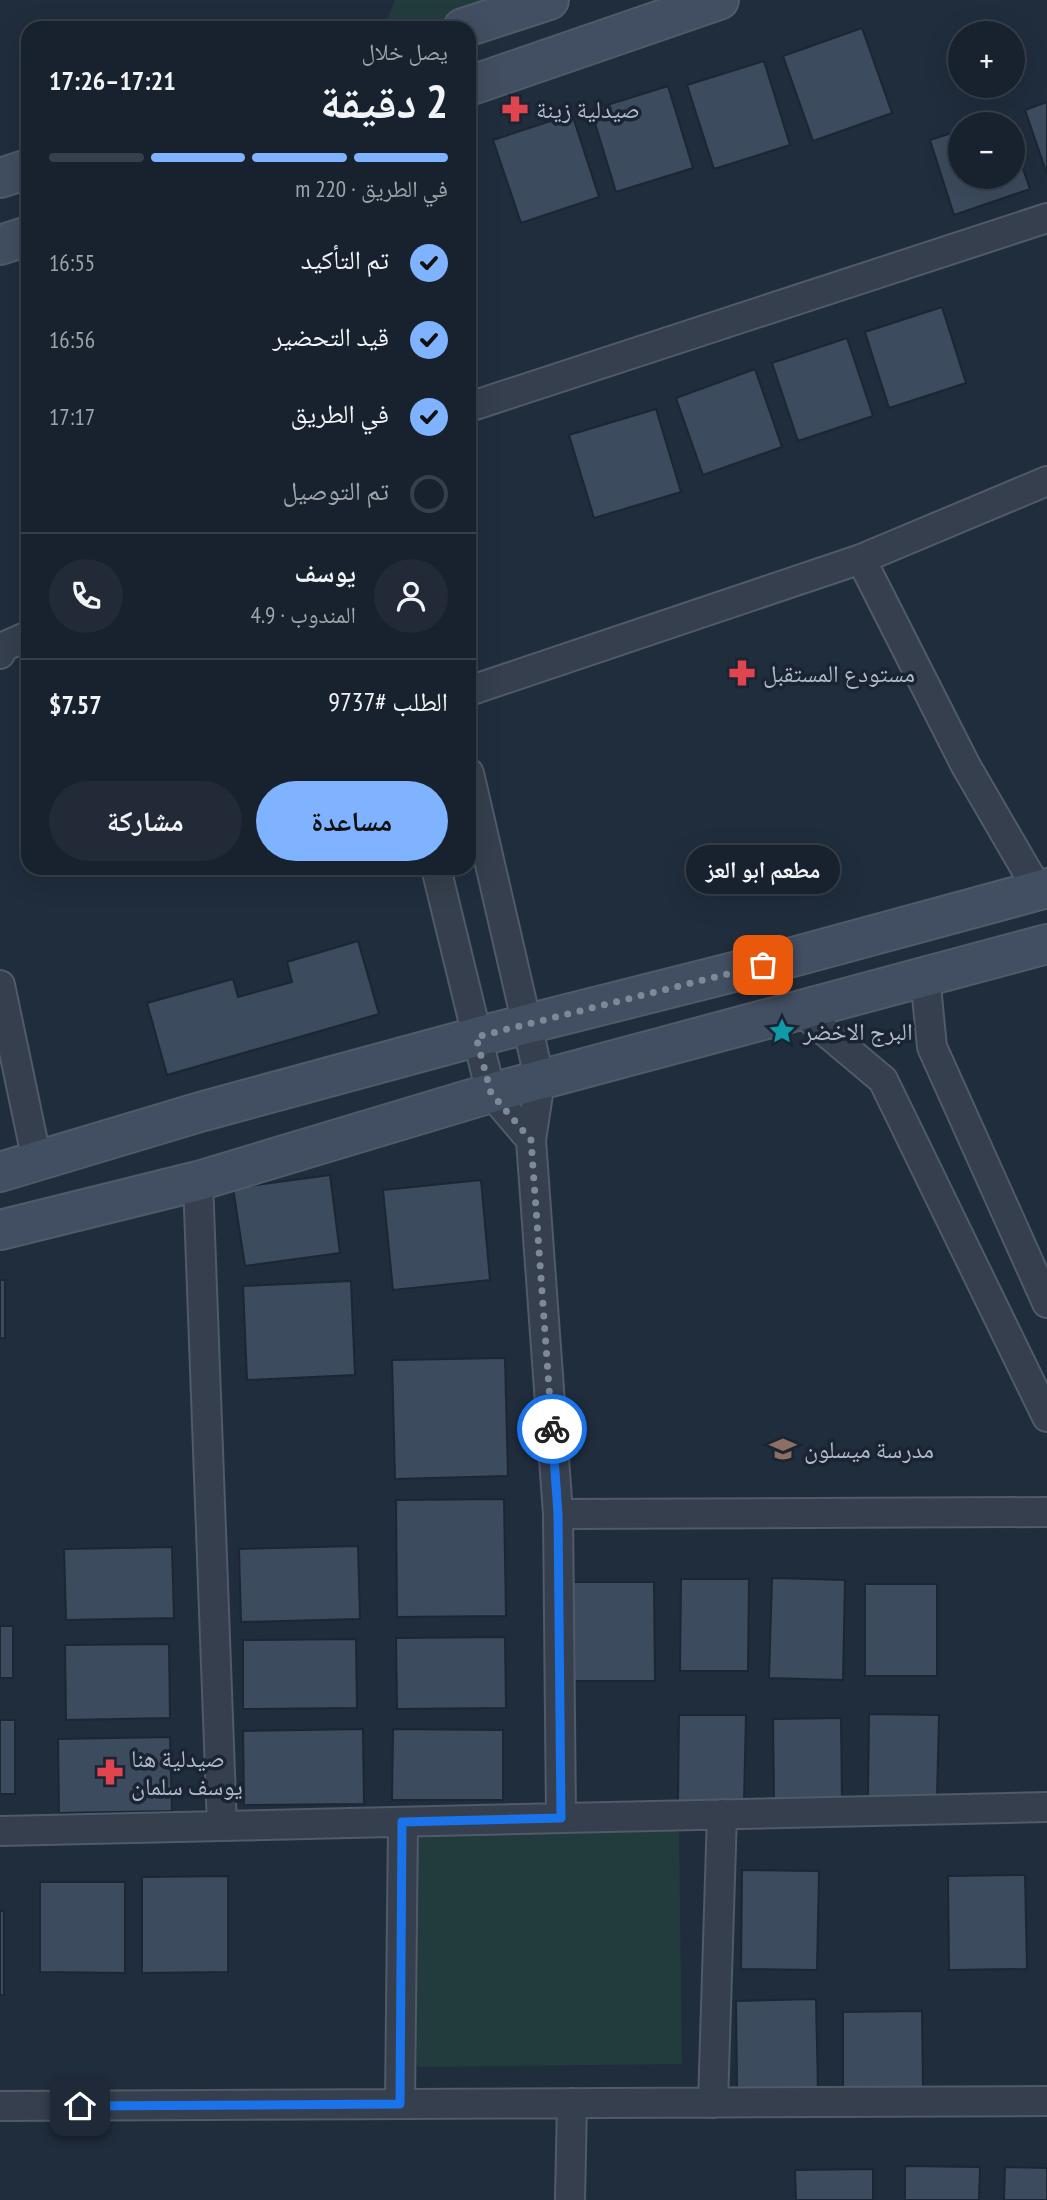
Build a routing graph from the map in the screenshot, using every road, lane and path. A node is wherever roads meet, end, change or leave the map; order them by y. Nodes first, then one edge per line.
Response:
1 (549, 0) edge
2 (719, 0) edge
3 (476, 24) edge
4 (476, 84) edge
5 (21, 171) edge
6 (0, 178) edge
7 (1047, 218) edge
8 (21, 238) edge
9 (0, 245) edge
10 (476, 405) edge
11 (1047, 481) edge
12 (862, 559) junction
13 (21, 639) edge
14 (0, 654) edge
15 (476, 689) edge
16 (476, 803) edge
17 (438, 875) edge
18 (1043, 889) edge
19 (1047, 944) edge
20 (925, 976) junction
21 (0, 985) edge
22 (801, 1011) junction
23 (528, 1024) junction
24 (476, 1037) junction
25 (540, 1081) junction
26 (491, 1093) junction
27 (531, 1140) junction
28 (37, 1161) junction
29 (0, 1172) edge
30 (198, 1181) junction
31 (0, 1230) edge
32 (1047, 1303) edge
33 (1047, 1417) edge
34 (1047, 1512) edge
35 (558, 1514) junction
36 (1047, 1807) edge
37 (722, 1814) junction
38 (561, 1818) junction
39 (402, 1822) junction
40 (222, 1826) junction
41 (0, 1830) edge
42 (1047, 2101) edge
43 (713, 2103) junction
44 (400, 2104) junction
45 (572, 2104) junction
46 (0, 2106) edge
47 (570, 2200) edge

1 - 3 street
2 - 4 street
5 - 6 street
7 - 10 street
8 - 9 street
11 - 12 street
12 - 15 street
12 - 18 street
13 - 14 street
16 - 23 street
17 - 24 street
18 - 23 street
19 - 20 street
20 - 22 street
20 - 32 street
21 - 28 street
22 - 25 street
22 - 33 street
23 - 24 street
23 - 25 street
24 - 26 street
24 - 28 street
25 - 26 street
25 - 27 street
26 - 27 street
26 - 30 street
27 - 35 street
28 - 29 street
30 - 31 street
30 - 40 street
34 - 35 street
35 - 38 street
36 - 37 street
37 - 38 street
37 - 43 street
38 - 39 street
39 - 40 street
39 - 44 street
40 - 41 street
42 - 43 street
43 - 45 street
44 - 45 street
44 - 46 street
45 - 47 street

